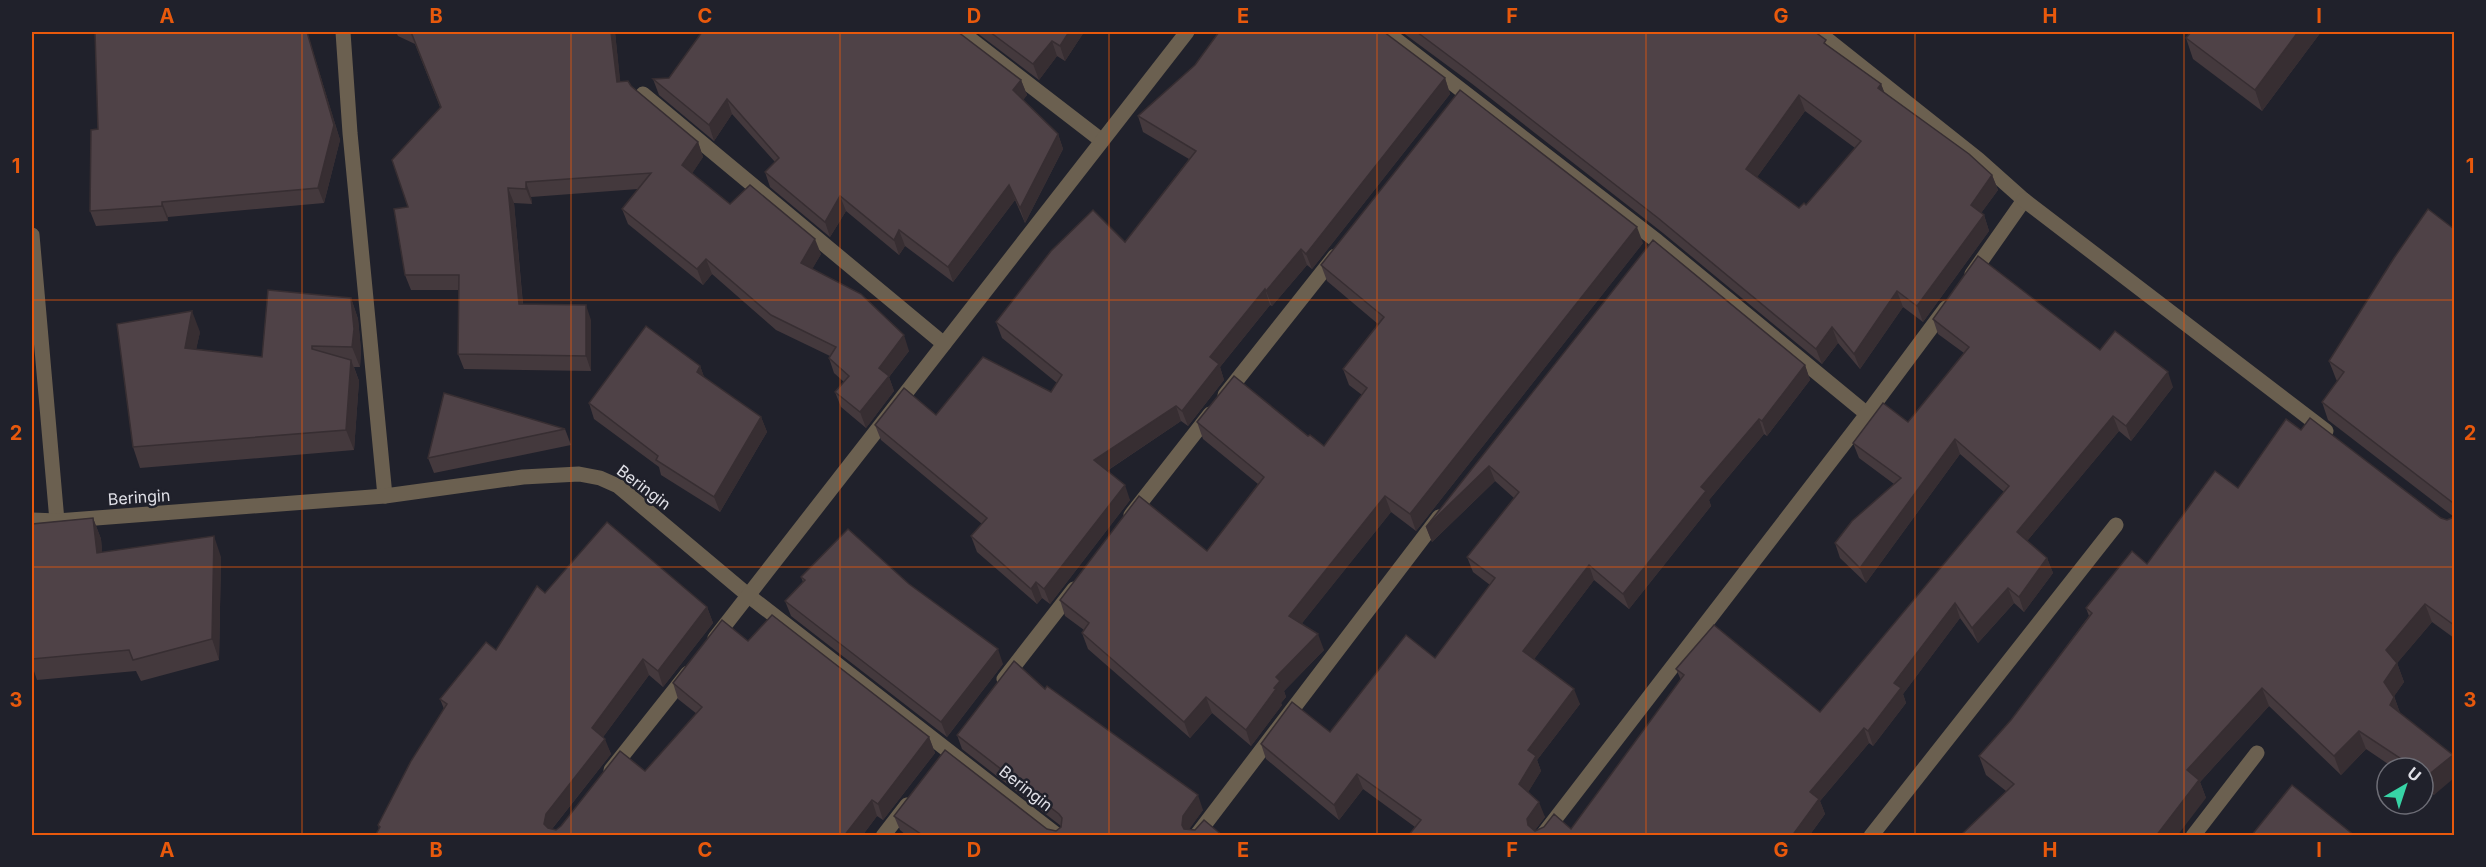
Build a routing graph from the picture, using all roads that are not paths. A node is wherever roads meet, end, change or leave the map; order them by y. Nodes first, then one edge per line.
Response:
1 (344, 32) edge
2 (961, 32) edge
3 (1187, 32) edge
4 (1386, 32) edge
5 (1818, 32) edge
6 (643, 94) edge
7 (1101, 140) junction
8 (2024, 200) junction
9 (32, 235) edge
10 (1347, 240) edge
11 (36, 331) edge
12 (944, 344) junction
13 (1867, 414) junction
14 (2342, 444) edge
15 (385, 496) junction
16 (1451, 502) edge
17 (32, 520) edge
18 (57, 521) junction
19 (2115, 525) dead end
20 (1121, 529) edge
21 (1084, 575) edge
22 (748, 596) junction
23 (708, 647) edge
24 (694, 664) edge
25 (997, 688) edge
26 (952, 746) junction
27 (2257, 753) dead end
28 (939, 765) edge
29 (602, 781) edge
30 (920, 790) edge
31 (883, 836) edge
32 (1058, 836) edge
33 (1196, 836) edge
34 (1542, 836) edge
35 (1871, 836) edge
36 (2193, 836) edge

1 - 15 street
2 - 7 street
3 - 7 street
4 - 13 street
5 - 8 street
6 - 12 street
7 - 12 street
8 - 13 street
8 - 14 street
9 - 11 street
10 - 20 street
11 - 18 street
12 - 22 street
13 - 34 street
15 - 18 street, Beringin
15 - 22 street, Beringin
16 - 33 street
17 - 18 street, Beringin
19 - 35 street
21 - 25 street
22 - 23 street
22 - 26 street, Beringin
24 - 29 street
26 - 28 street
26 - 32 street, Beringin
27 - 36 street
30 - 31 street

